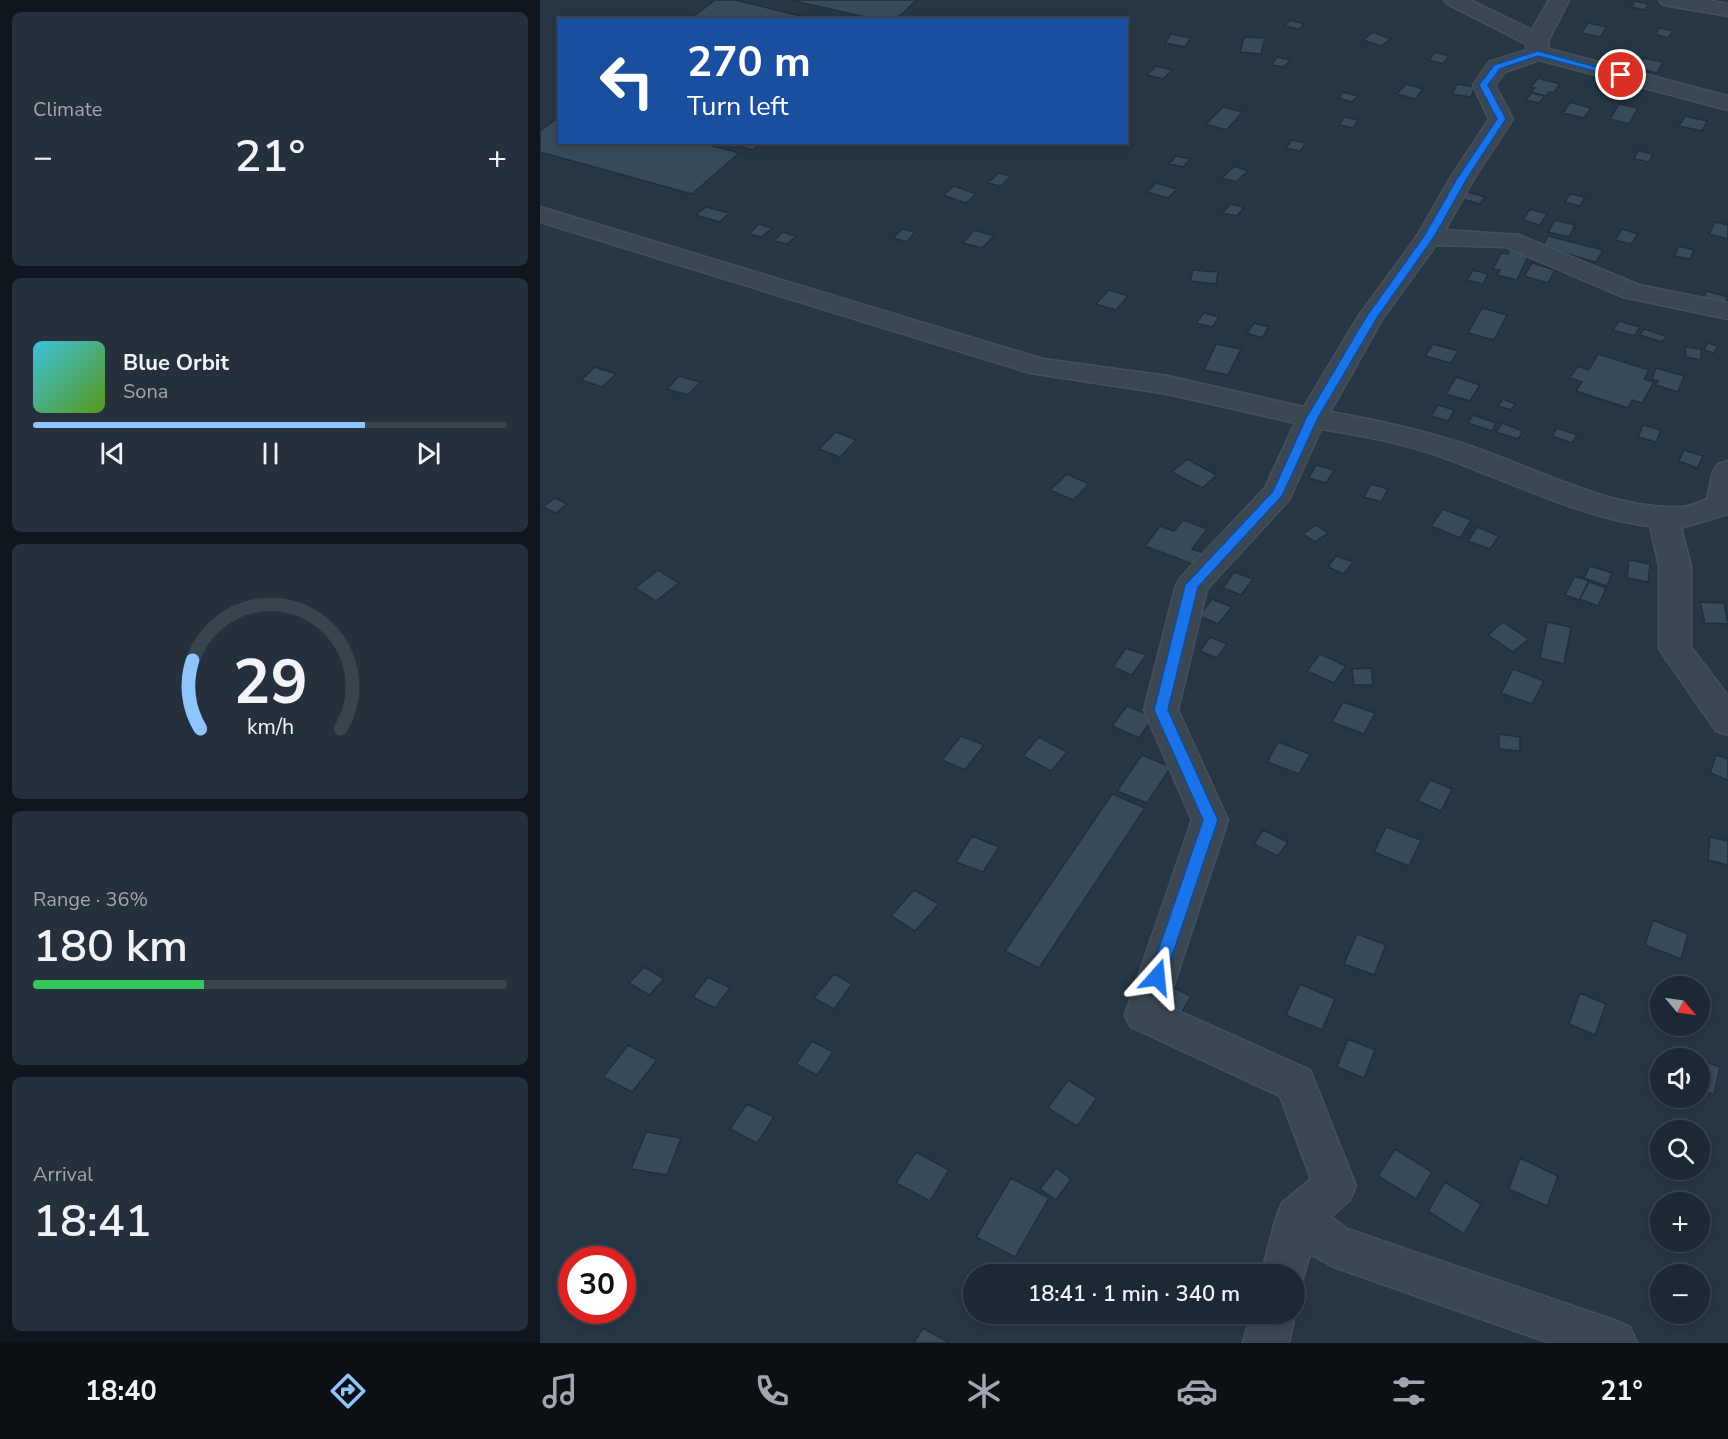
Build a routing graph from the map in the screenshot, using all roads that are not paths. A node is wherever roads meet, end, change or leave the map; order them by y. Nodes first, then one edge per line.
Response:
1 (1454, 0) edge
2 (1559, 0) edge
3 (1669, 0) edge
4 (1728, 10) edge
5 (1535, 46) junction
6 (1728, 103) edge
7 (540, 214) edge
8 (1429, 237) junction
9 (1728, 311) edge
10 (1312, 418) junction
11 (1728, 471) edge
12 (1663, 516) junction
13 (1728, 722) edge
14 (1297, 1218) junction
15 (1286, 1264) edge
16 (1271, 1324) edge
17 (1266, 1343) edge
18 (1614, 1343) edge

1 - 5 street
2 - 5 street
3 - 4 street
5 - 6 street
5 - 8 street
7 - 10 street
8 - 9 street
8 - 10 street
10 - 12 street
10 - 14 street
11 - 12 street
12 - 13 street
14 - 15 street
14 - 18 street
16 - 17 street

